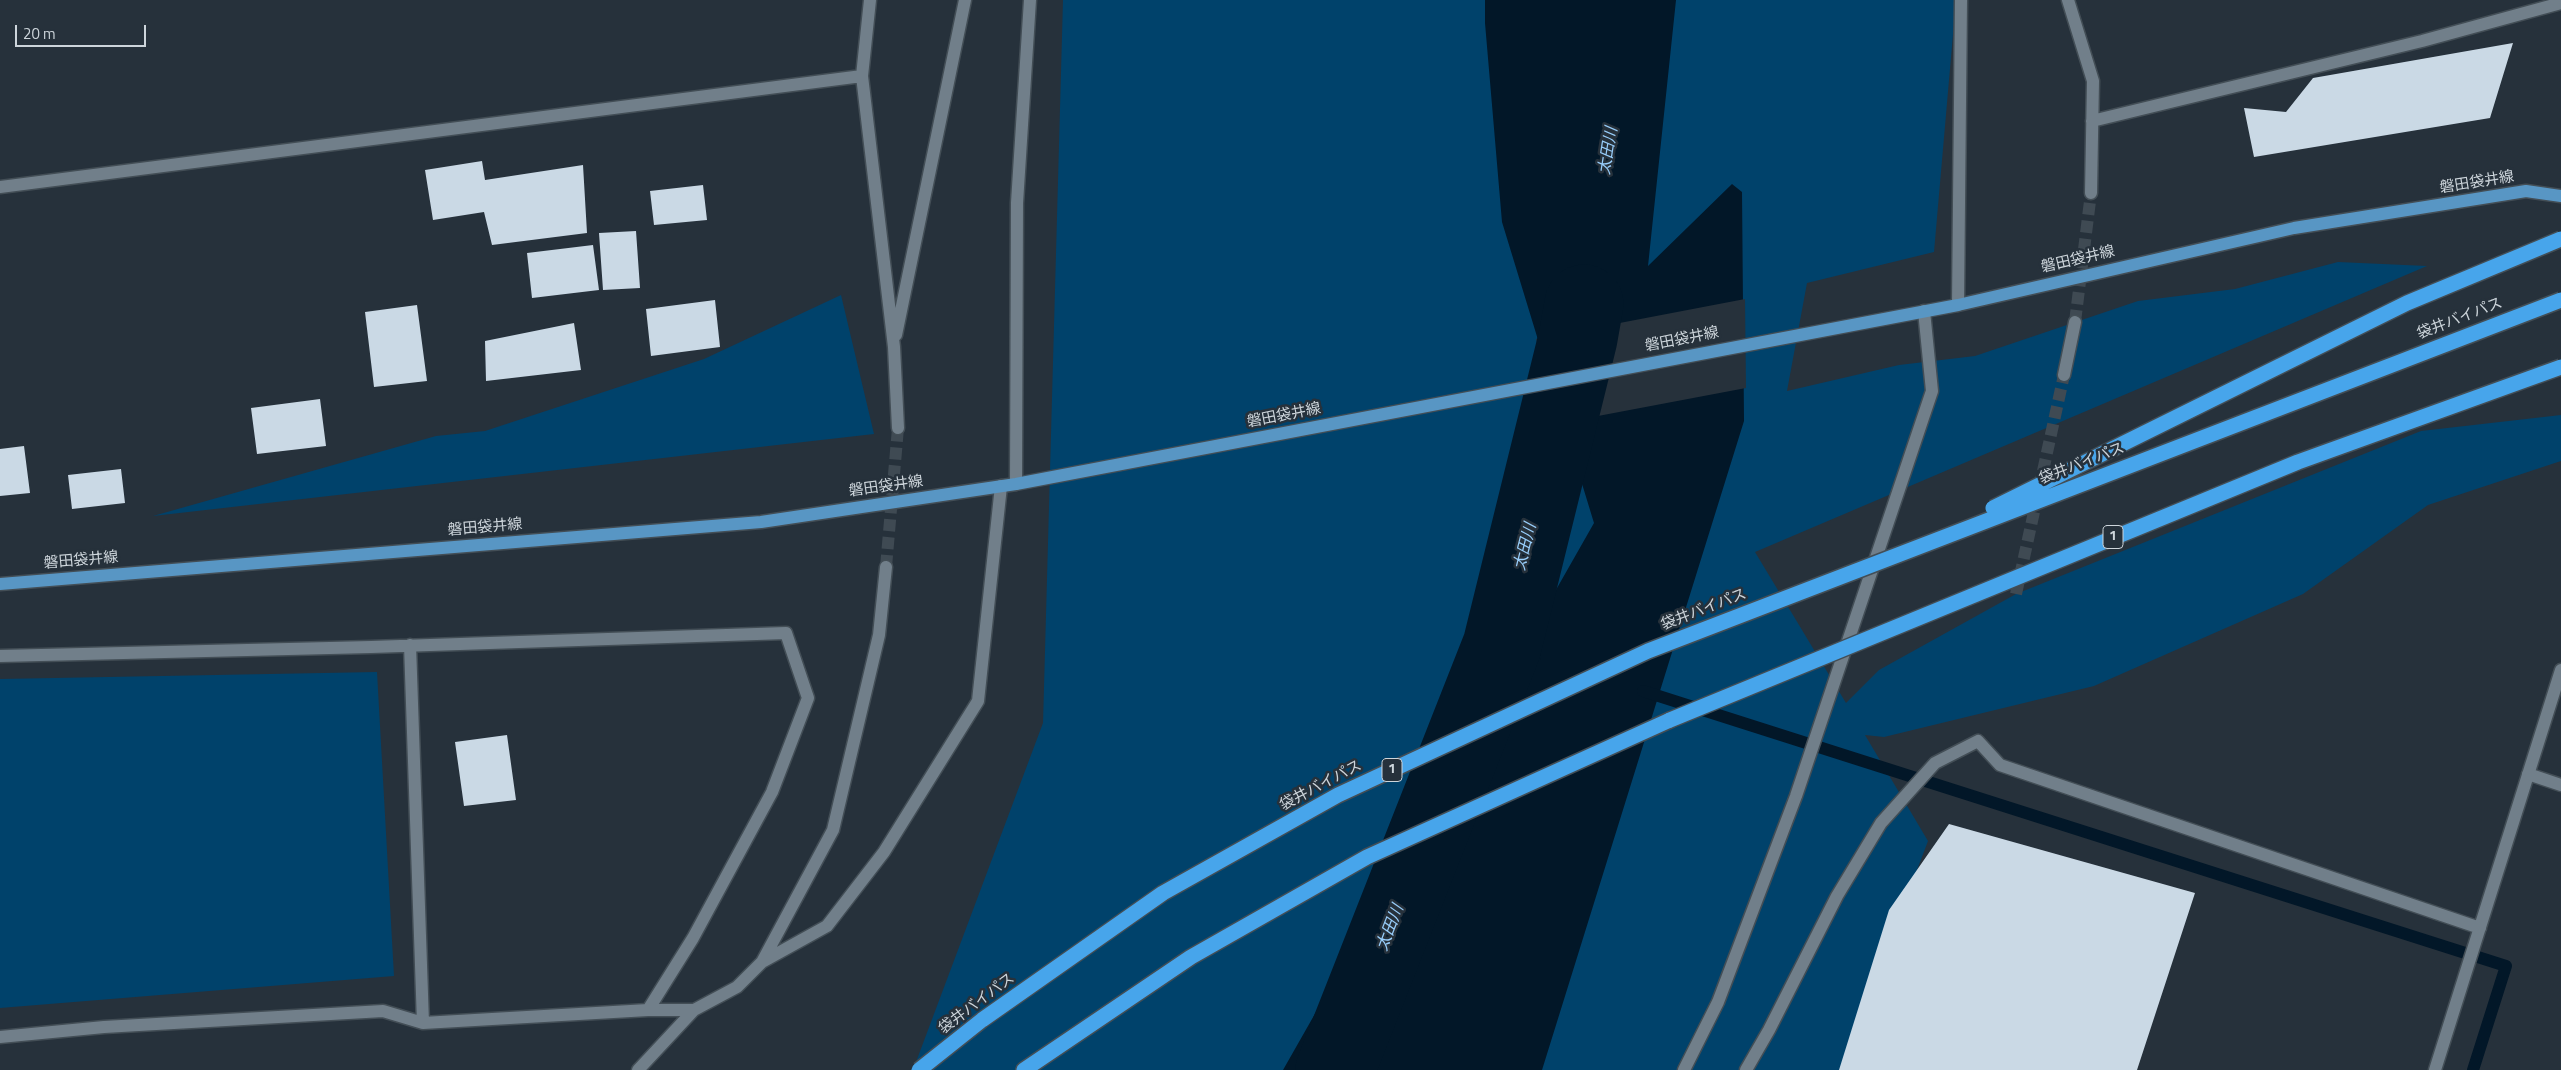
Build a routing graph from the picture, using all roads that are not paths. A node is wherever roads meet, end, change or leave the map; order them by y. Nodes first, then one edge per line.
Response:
1 (870, 0) edge
2 (965, 0) edge
3 (1030, 0) edge
4 (1960, 0) edge
5 (2068, 0) edge
6 (2561, 2) edge
7 (862, 76) junction
8 (2092, 121) junction
9 (0, 187) edge
10 (2091, 193) tunnel mouth
11 (2561, 196) edge
12 (2561, 239) edge
13 (2561, 300) edge
14 (1958, 305) junction
15 (1924, 311) junction
16 (2075, 322) tunnel mouth
17 (894, 347) junction
18 (2561, 367) edge
19 (2064, 375) tunnel mouth
20 (898, 428) tunnel mouth
21 (1016, 484) junction
22 (1001, 486) junction
23 (1909, 550) junction
24 (886, 567) tunnel mouth
25 (0, 584) edge
26 (410, 645) junction
27 (0, 656) edge
28 (2561, 670) edge
29 (2528, 774) junction
30 (2561, 785) edge
31 (2480, 928) junction
32 (762, 962) junction
33 (648, 1010) junction
34 (694, 1010) junction
35 (423, 1023) junction
36 (0, 1037) edge
37 (638, 1070) edge
38 (919, 1070) edge
39 (1024, 1070) edge
40 (1684, 1070) edge
41 (1746, 1070) edge
42 (2435, 1070) edge

1 - 7 street
2 - 17 street
3 - 21 street
4 - 14 street
5 - 8 street
6 - 8 street
7 - 9 street
7 - 17 street
8 - 10 street
11 - 14 main road, 磐田袋井線
12 - 23 highway, 1, bridge
13 - 23 highway, 袋井バイパス / 1, bridge
14 - 15 main road, 磐田袋井線
15 - 21 main road, 磐田袋井線
15 - 40 street
16 - 19 street
17 - 20 street
18 - 39 highway, 1, bridge
21 - 22 main road, 磐田袋井線
22 - 25 main road, 磐田袋井線
22 - 32 street
23 - 38 highway, 袋井バイパス / 1, bridge
24 - 32 street
26 - 27 street
26 - 33 street
26 - 35 street
28 - 29 street
29 - 30 street
29 - 31 street
31 - 41 street
31 - 42 street
32 - 34 street
33 - 34 street
33 - 35 street
34 - 37 street
35 - 36 street

